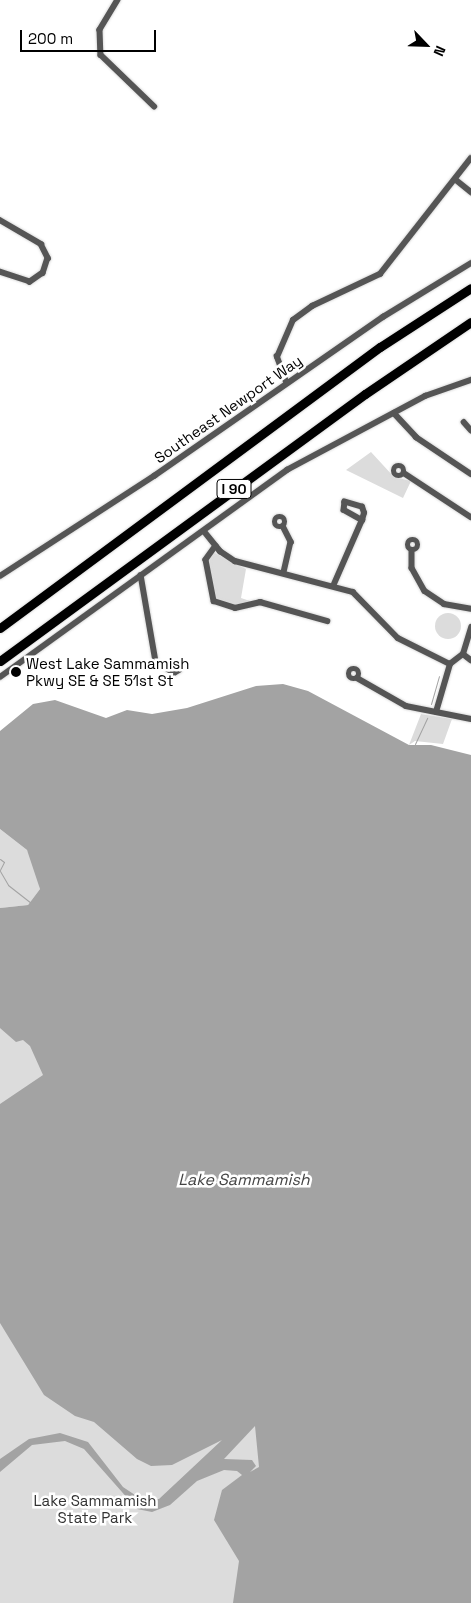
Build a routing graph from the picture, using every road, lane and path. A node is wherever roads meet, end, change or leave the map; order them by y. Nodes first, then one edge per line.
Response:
1 (118, 0) edge
2 (154, 106) dead end
3 (471, 158) edge
4 (455, 179) junction
5 (471, 192) edge
6 (0, 220) edge
7 (471, 263) edge
8 (0, 272) edge
9 (471, 288) edge
10 (471, 322) edge
11 (471, 380) edge
12 (286, 382) junction
13 (394, 413) junction
14 (464, 422) dead end
15 (471, 430) edge
16 (404, 473) dead end
17 (471, 474) edge
18 (471, 517) edge
19 (362, 520) dead end
20 (282, 526) dead end
21 (204, 530) junction
22 (216, 546) junction
23 (412, 550) dead end
24 (284, 573) junction
25 (141, 575) junction
26 (0, 576) edge
27 (334, 584) junction
28 (471, 609) edge
29 (327, 621) dead end
30 (471, 627) edge
31 (0, 628) edge
32 (463, 654) junction
33 (471, 660) edge
34 (0, 661) edge
35 (450, 664) junction
36 (165, 666) dead end
37 (0, 677) edge
38 (357, 678) dead end
39 (436, 712) junction
40 (471, 719) edge

1 - 2 street
3 - 4 street
4 - 5 street
4 - 12 street
6 - 8 street
7 - 12 street, Southeast Newport Way
9 - 31 highway, I 90
10 - 34 highway, I 90
11 - 13 street
12 - 26 street, Southeast Newport Way
13 - 17 street
13 - 21 street
14 - 15 street
16 - 18 street
19 - 27 street
20 - 24 street
21 - 22 street
21 - 25 street
22 - 24 street
22 - 29 street
23 - 28 street
24 - 27 street
25 - 36 street
25 - 37 street
27 - 35 street
30 - 32 street
32 - 33 street
32 - 35 street
35 - 39 street
38 - 39 street
39 - 40 street

